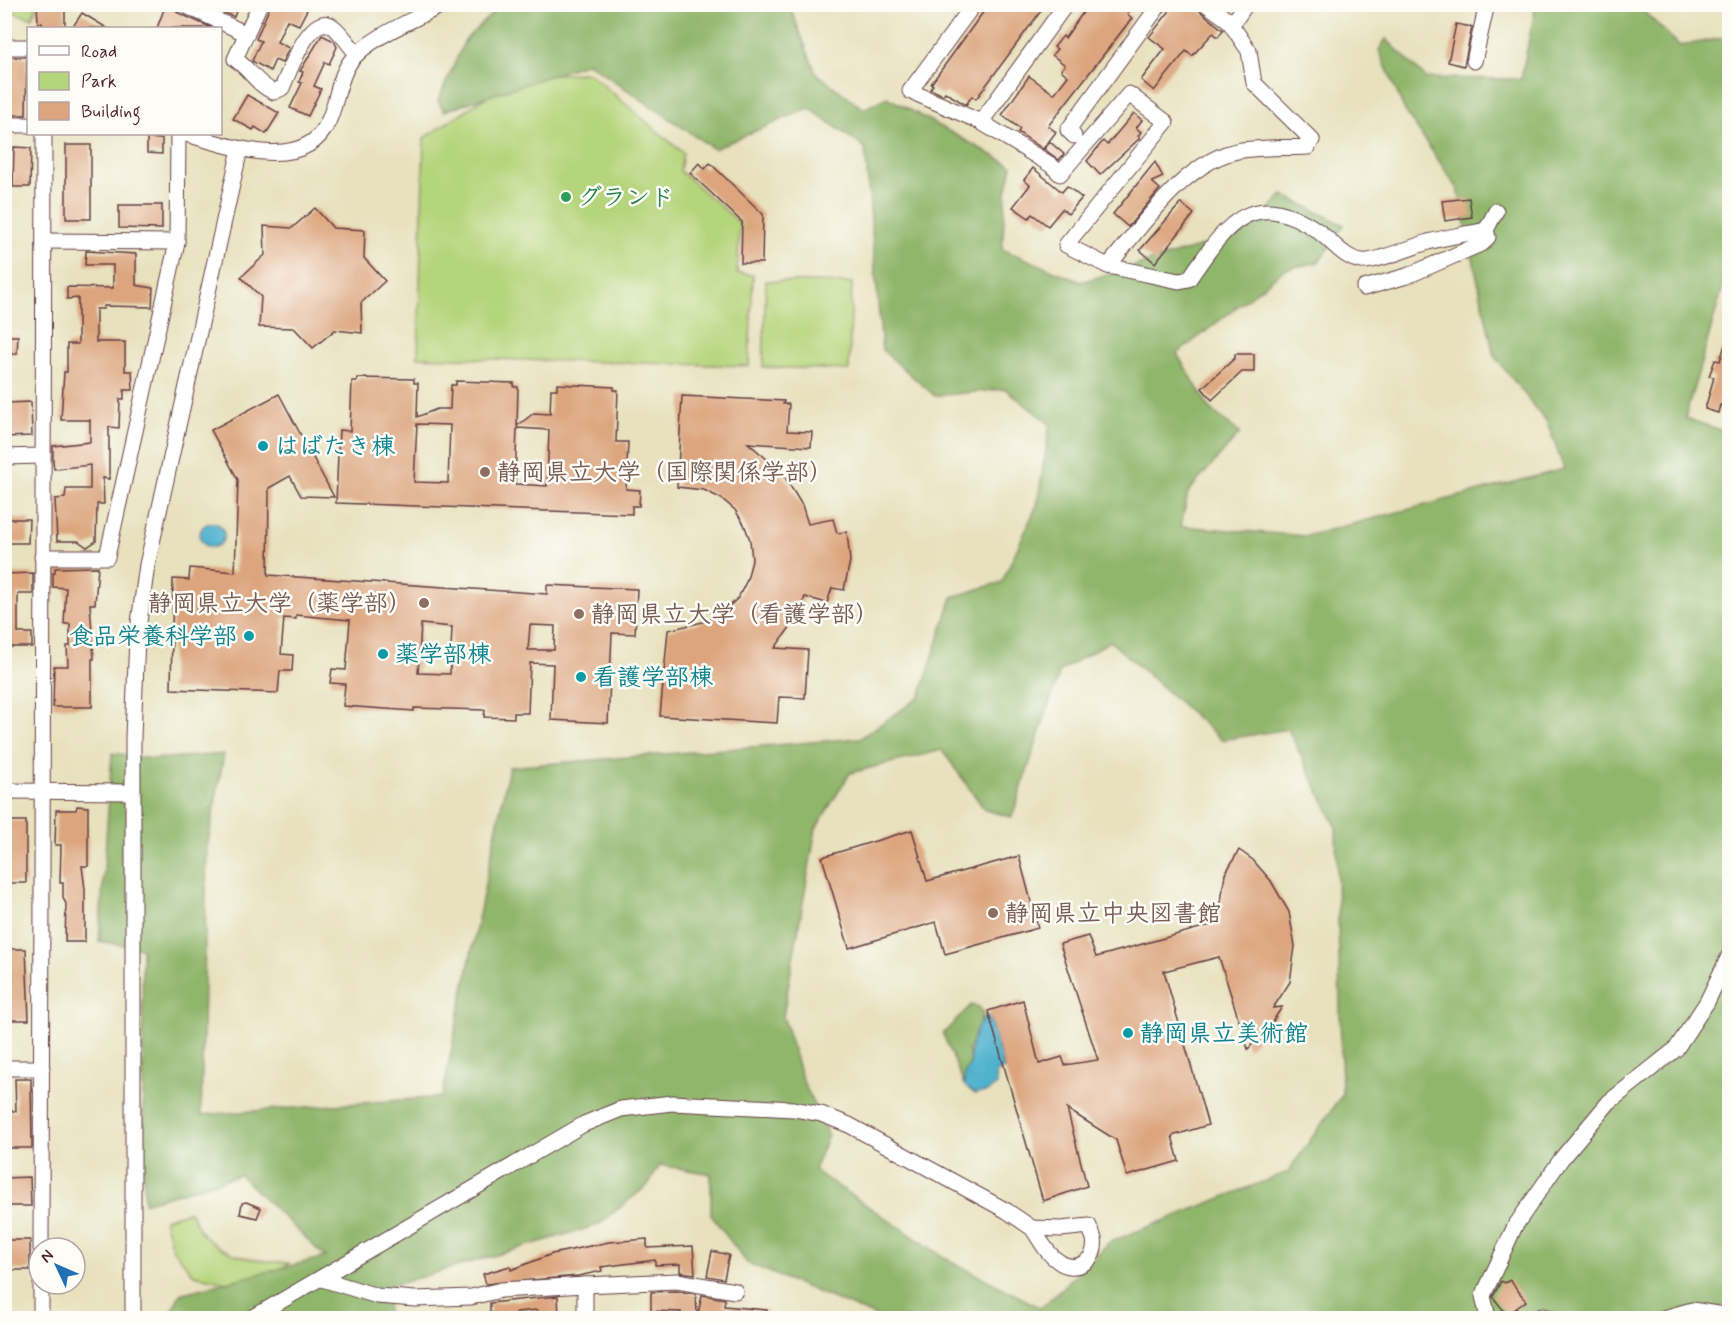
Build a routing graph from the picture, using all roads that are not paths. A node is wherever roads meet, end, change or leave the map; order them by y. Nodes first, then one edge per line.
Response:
1 (182, 4) edge
2 (260, 4) edge
3 (444, 4) edge
4 (974, 4) edge
5 (1066, 4) edge
6 (1206, 4) edge
7 (1246, 4) edge
8 (1487, 4) edge
9 (1152, 7) edge
10 (1228, 20) junction
11 (247, 34) junction
12 (4, 47) edge
13 (27, 47) edge
14 (357, 54) junction
15 (1474, 61) dead end
16 (981, 122) junction
17 (27, 125) edge
18 (4, 126) edge
19 (44, 135) edge
20 (178, 135) edge
21 (190, 135) edge
22 (1074, 136) dead end
23 (240, 149) junction
24 (1496, 211) dead end
25 (1486, 230) junction
26 (45, 241) junction
27 (177, 242) junction
28 (1108, 266) junction
29 (1364, 288) dead end
30 (42, 456) junction
31 (4, 457) edge
32 (42, 557) junction
33 (4, 791) edge
34 (42, 792) junction
35 (133, 792) junction
36 (1730, 954) edge
37 (4, 1068) edge
38 (42, 1068) junction
39 (1027, 1224) dead end
40 (41, 1236) edge
41 (322, 1279) junction
42 (585, 1285) junction
43 (735, 1291) dead end
44 (41, 1296) edge
45 (1730, 1316) edge
46 (41, 1318) edge
47 (133, 1318) edge
48 (252, 1318) edge
49 (585, 1318) edge
50 (1488, 1318) edge
51 (1536, 1318) edge
52 (1553, 1318) edge
53 (1664, 1318) edge

1 - 11 street
2 - 11 street
3 - 14 street
4 - 16 street
5 - 16 street
6 - 10 street
7 - 10 street
8 - 15 street
9 - 22 street
10 - 28 street
11 - 14 street
12 - 13 street
14 - 23 street
16 - 28 street
17 - 18 street
19 - 26 street
20 - 27 street
21 - 23 street
23 - 35 street
24 - 25 street
25 - 28 street
25 - 29 street
26 - 27 street
26 - 30 street
27 - 32 street
30 - 31 street
30 - 32 street
32 - 34 street
33 - 34 street
34 - 35 street
34 - 38 street
35 - 47 street
36 - 50 street
37 - 38 street
38 - 40 street
39 - 41 street
41 - 42 street
41 - 48 street
42 - 43 street
42 - 49 street
44 - 46 street
45 - 53 street
51 - 52 street

